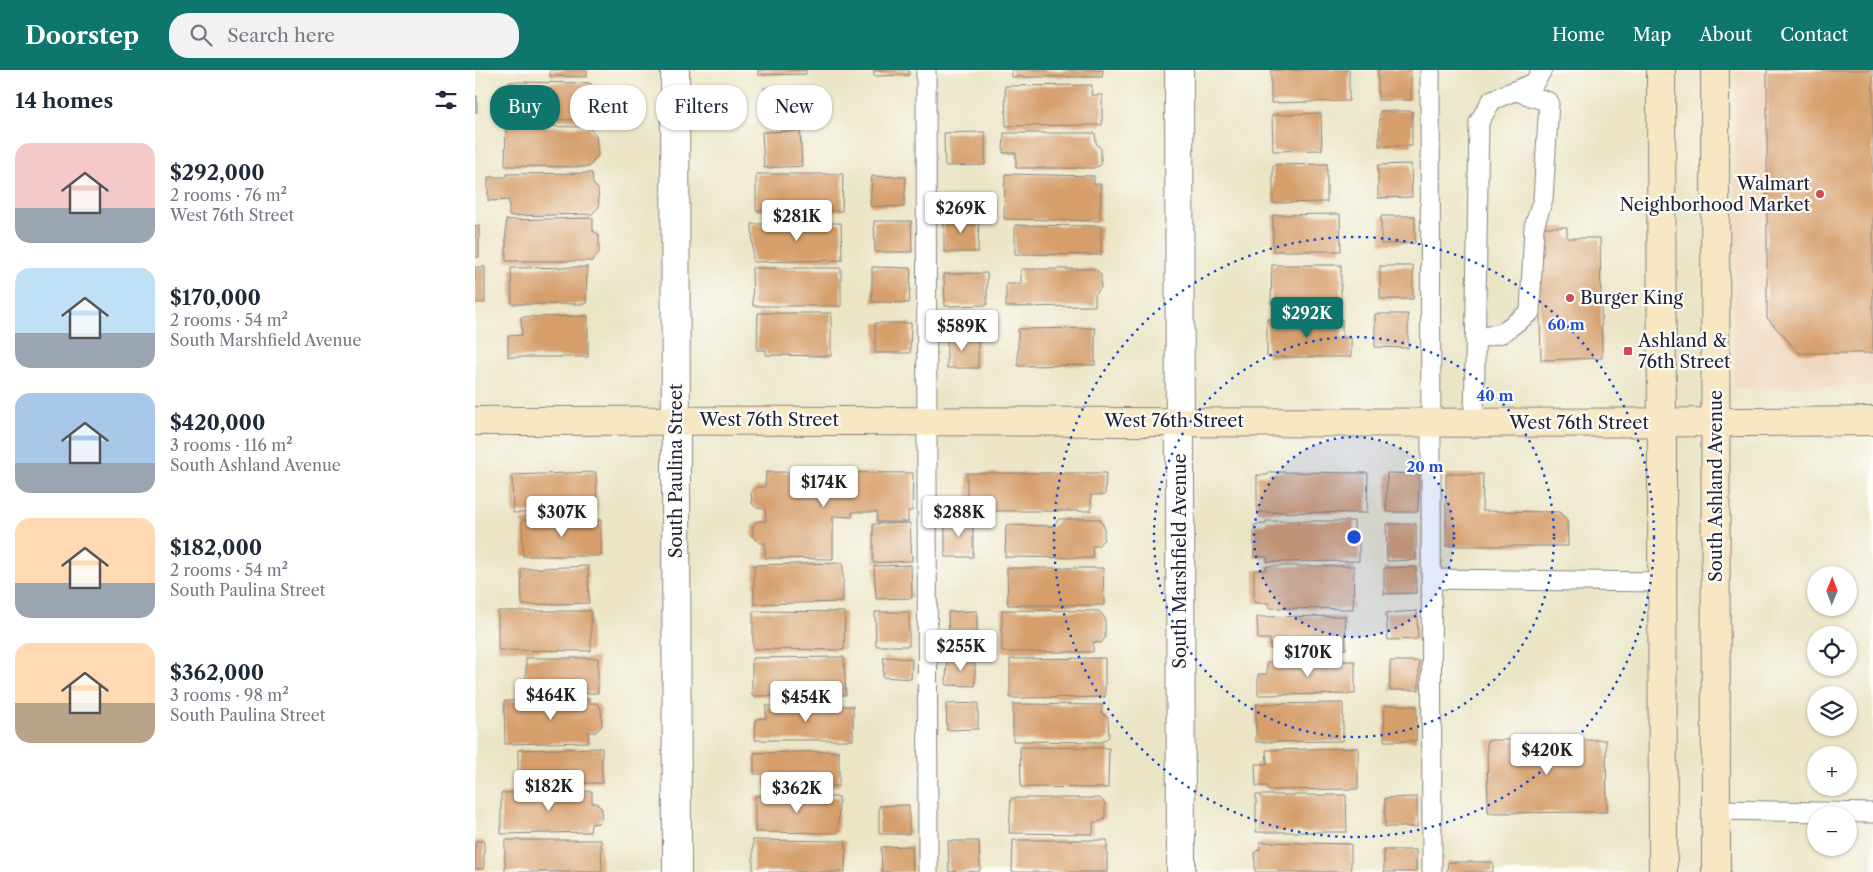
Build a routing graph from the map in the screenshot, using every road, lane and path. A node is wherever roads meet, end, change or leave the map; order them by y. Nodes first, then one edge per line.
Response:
1 (675, 70) edge
2 (926, 70) edge
3 (1179, 70) edge
4 (1430, 70) edge
5 (1543, 70) edge
6 (1661, 70) edge
7 (1715, 70) edge
8 (1516, 91) junction
9 (1475, 339) junction
10 (676, 420) junction
11 (927, 420) junction
12 (475, 421) edge
13 (1180, 421) junction
14 (1873, 421) edge
15 (1431, 422) junction
16 (1473, 422) junction
17 (1662, 423) junction
18 (1715, 423) junction
19 (1431, 579) junction
20 (1662, 582) junction
21 (1716, 810) junction
22 (1873, 812) edge
23 (677, 872) edge
24 (928, 872) edge
25 (1181, 872) edge
26 (1432, 872) edge
27 (1663, 872) edge
28 (1716, 872) edge

1 - 10 street, South Paulina Street
2 - 11 lane
3 - 13 street, South Marshfield Avenue
4 - 15 lane
5 - 8 lane
6 - 17 main road
7 - 18 main road, South Ashland Avenue
8 - 9 lane
8 - 9 lane
9 - 16 lane
10 - 11 main road, West 76th Street
10 - 12 main road, West 76th Street
10 - 23 street, South Paulina Street
11 - 13 main road, West 76th Street
11 - 24 lane
13 - 15 main road, West 76th Street
13 - 25 street, South Marshfield Avenue
14 - 18 main road, West 76th Street
15 - 16 main road, West 76th Street
15 - 19 lane
16 - 17 main road, West 76th Street
17 - 18 main road, West 76th Street
17 - 20 main road
18 - 21 main road, South Ashland Avenue
19 - 20 lane
19 - 26 lane
20 - 27 main road
21 - 22 lane
21 - 28 main road, South Ashland Avenue

